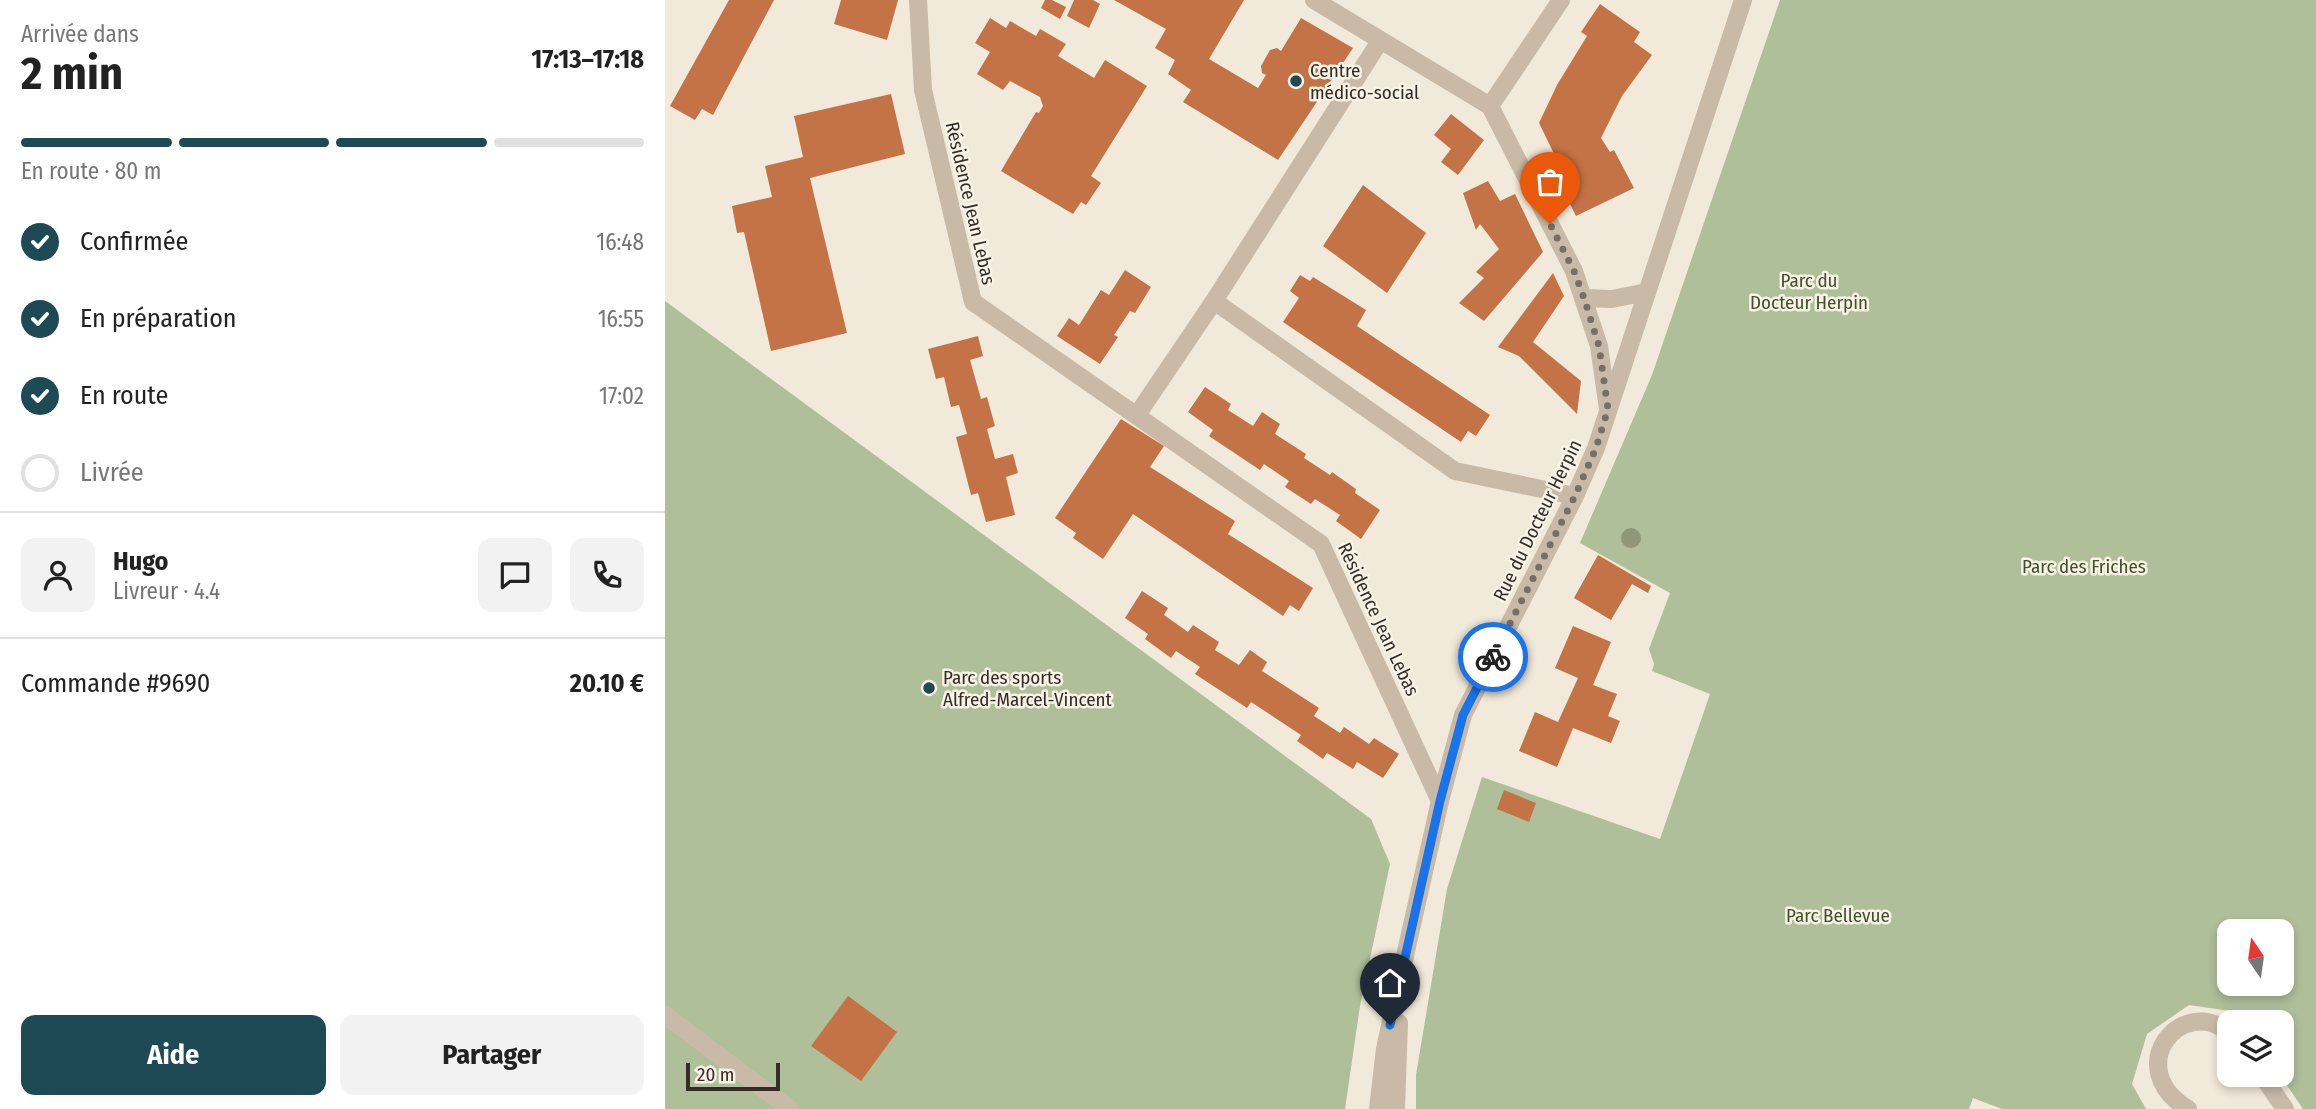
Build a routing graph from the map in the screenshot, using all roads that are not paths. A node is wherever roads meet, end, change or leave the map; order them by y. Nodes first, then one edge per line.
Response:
1 (918, 0) edge
2 (1314, 0) edge
3 (1561, 0) edge
4 (1742, 0) edge
5 (1380, 41) junction
6 (1490, 106) junction
7 (1647, 292) junction
8 (1584, 298) junction
9 (1214, 302) junction
10 (1608, 409) junction
11 (1137, 415) junction
12 (1575, 496) junction
13 (1440, 801) junction
14 (1400, 978) junction
15 (665, 1015) edge
16 (2217, 1024) edge
17 (2270, 1087) edge
18 (790, 1109) edge
19 (1378, 1109) edge
20 (1396, 1109) edge
21 (2188, 1109) edge
22 (2284, 1109) edge

1 - 11 street, Résidence Jean Lebas
2 - 5 street
3 - 6 street
4 - 7 street, Rue du Docteur Herpin
5 - 6 street
5 - 9 street
6 - 8 street
7 - 8 street
7 - 10 street, Rue du Docteur Herpin
8 - 10 street
9 - 11 street
9 - 12 street
10 - 12 street, Rue du Docteur Herpin
11 - 13 street, Résidence Jean Lebas
12 - 13 street, Rue du Docteur Herpin
13 - 14 street, Rue du Docteur Herpin
14 - 19 street, Rue du Docteur Herpin
14 - 20 street, Rue du Docteur Herpin
15 - 18 street
16 - 21 street
17 - 22 street

